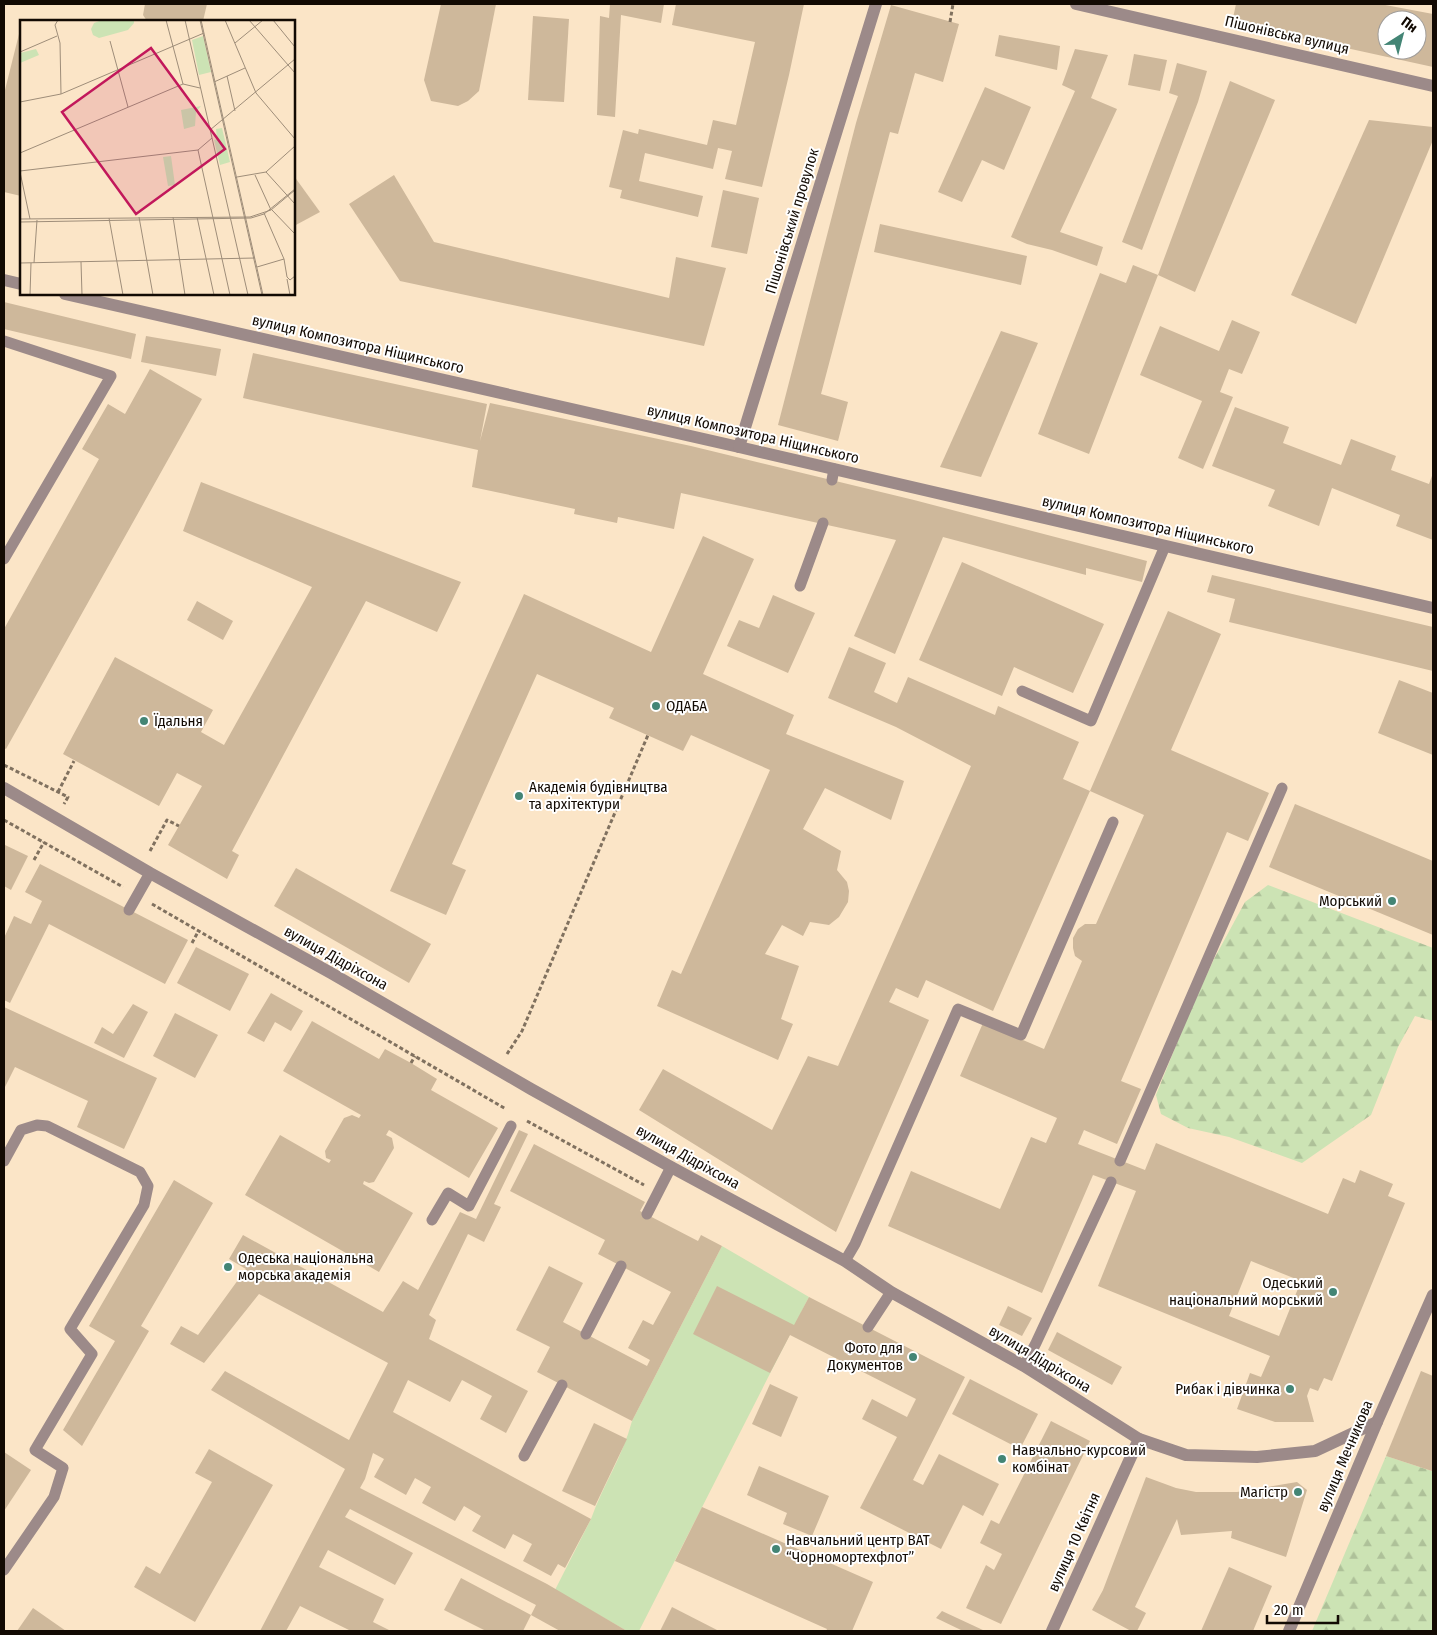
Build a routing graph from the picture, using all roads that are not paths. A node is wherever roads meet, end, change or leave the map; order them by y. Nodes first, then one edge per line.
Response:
1 (876, 4) edge
2 (1076, 4) edge
3 (1433, 86) edge
4 (4, 280) edge
5 (20, 284) edge
6 (69, 295) edge
7 (4, 342) edge
8 (739, 447) junction
9 (823, 523) dead end
10 (1165, 546) junction
11 (4, 559) edge
12 (800, 586) dead end
13 (1433, 608) edge
14 (1022, 691) dead end
15 (4, 788) edge
16 (1282, 788) dead end
17 (1113, 822) dead end
18 (150, 873) junction
19 (129, 910) dead end
20 (511, 1126) dead end
21 (4, 1161) edge
22 (1120, 1161) dead end
23 (671, 1167) junction
24 (1111, 1182) dead end
25 (647, 1214) dead end
26 (432, 1220) dead end
27 (844, 1261) junction
28 (621, 1266) dead end
29 (891, 1292) junction
30 (1433, 1295) edge
31 (1428, 1318) edge
32 (868, 1327) dead end
33 (586, 1334) dead end
34 (1024, 1366) junction
35 (562, 1385) dead end
36 (1377, 1422) junction
37 (1139, 1439) junction
38 (524, 1456) dead end
39 (4, 1570) edge
40 (1052, 1631) edge
41 (1289, 1631) edge

1 - 8 street, Пішонівський провулок
2 - 3 street, Пішонівська вулиця
4 - 5 street
6 - 8 street, вулиця Композитора Ніщинського
7 - 11 lane
8 - 10 street, вулиця Композитора Ніщинського
9 - 12 lane
10 - 13 street, вулиця Композитора Ніщинського
10 - 14 lane
15 - 18 street, вулиця Дідріхсона
16 - 22 lane
17 - 27 lane
18 - 19 lane
18 - 23 street, вулиця Дідріхсона
20 - 26 lane
21 - 39 lane
23 - 25 lane
23 - 27 street, вулиця Дідріхсона
24 - 34 lane
27 - 29 street, вулиця Дідріхсона
28 - 33 lane
29 - 32 lane
29 - 34 street, вулиця Дідріхсона
30 - 31 street, вулиця Мечникова
31 - 36 street, вулиця Мечникова
34 - 37 street, вулиця Дідріхсона
35 - 38 lane
36 - 37 street, вулиця Дідріхсона
36 - 41 street, вулиця Мечникова
37 - 40 street, вулиця 10 Квітня

